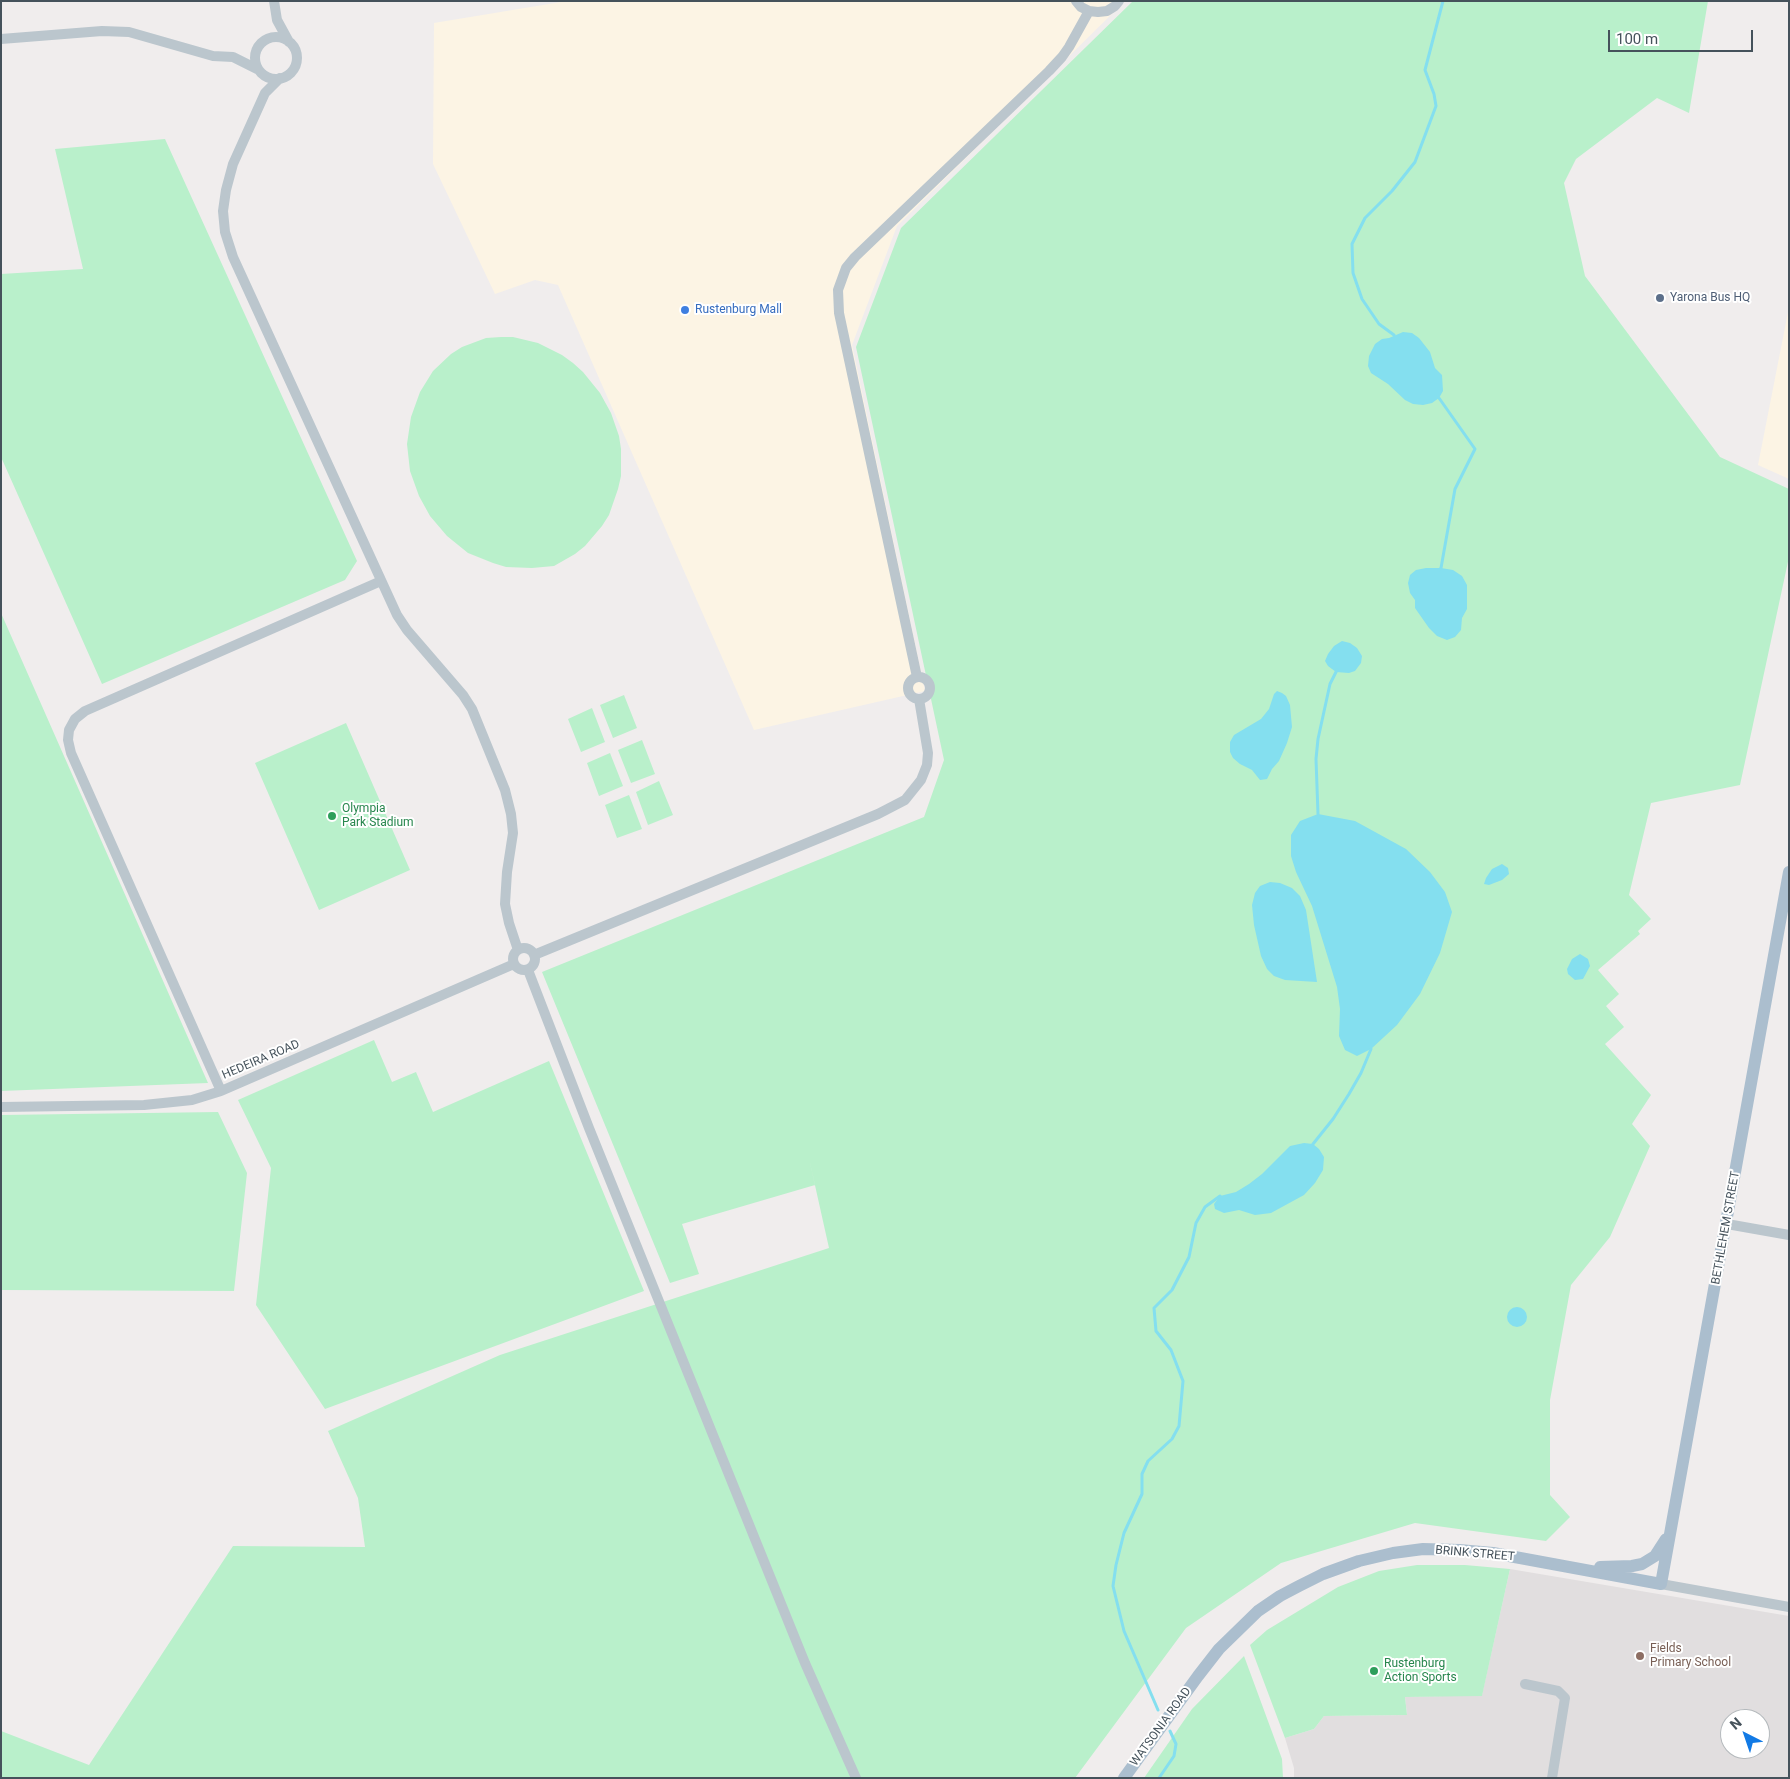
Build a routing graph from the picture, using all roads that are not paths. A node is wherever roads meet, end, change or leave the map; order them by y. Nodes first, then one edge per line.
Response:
1 (274, 1) edge
2 (1076, 1) edge
3 (1119, 1) edge
4 (1089, 11) junction
5 (277, 20) junction
6 (269, 38) junction
7 (1, 39) edge
8 (289, 42) junction
9 (259, 46) junction
10 (233, 57) junction
11 (259, 70) junction
12 (280, 78) junction
13 (259, 102) junction
14 (381, 581) junction
15 (917, 677) junction
16 (919, 699) junction
17 (1789, 872) edge
18 (518, 950) junction
19 (534, 955) junction
20 (514, 964) junction
21 (528, 970) junction
22 (221, 1091) junction
23 (1, 1107) edge
24 (1727, 1224) junction
25 (1789, 1235) edge
26 (1670, 1532) junction
27 (1580, 1568) junction
28 (1661, 1584) junction
29 (1789, 1607) edge
30 (1198, 1676) joint
31 (1525, 1684) dead end
32 (856, 1778) edge
33 (1124, 1778) edge
34 (1552, 1778) edge

1 - 5 street
2 - 4 street
3 - 4 street
4 - 15 street
5 - 6 street
5 - 8 street
6 - 8 street
6 - 9 street
7 - 10 street
8 - 12 street
9 - 10 street
9 - 11 street
10 - 11 street
11 - 12 street
11 - 13 street
12 - 13 street
13 - 14 street
14 - 18 street
14 - 22 street
15 - 16 street
15 - 16 street
16 - 19 street
17 - 24 main road, BETHLEHEM STREET
18 - 19 street
18 - 20 street
19 - 21 street
20 - 21 street
20 - 22 street, HEDEIRA ROAD
21 - 32 street
22 - 23 street, HEDEIRA ROAD
24 - 25 street
24 - 26 main road, BETHLEHEM STREET
26 - 27 main road
26 - 28 main road, BETHLEHEM STREET
27 - 28 main road, BRINK STREET
27 - 30 main road, BRINK STREET
28 - 29 street, BRINK STREET
30 - 33 main road, WATSONIA ROAD
31 - 34 street

